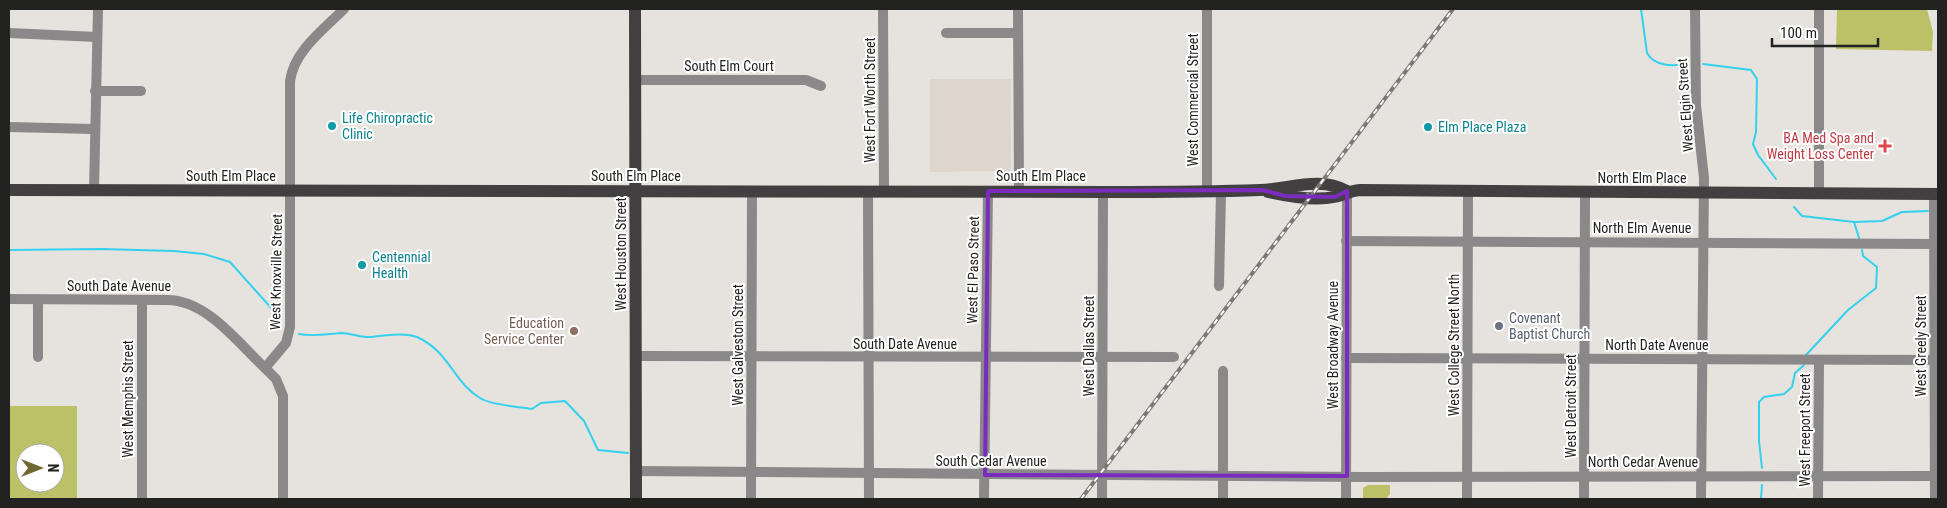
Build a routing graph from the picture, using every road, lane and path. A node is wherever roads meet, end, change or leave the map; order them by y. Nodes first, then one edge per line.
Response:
1 (98, 9) edge
2 (344, 9) edge
3 (635, 9) edge
4 (883, 9) edge
5 (1018, 9) edge
6 (1207, 9) edge
7 (1695, 9) edge
8 (1819, 9) edge
9 (9, 33) edge
10 (946, 33) dead end
11 (1018, 33) junction
12 (97, 37) junction
13 (635, 80) junction
14 (821, 86) dead end
15 (94, 91) junction
16 (140, 91) dead end
17 (9, 127) edge
18 (94, 129) junction
19 (9, 190) edge
20 (94, 190) junction
21 (290, 191) junction
22 (636, 191) junction
23 (752, 191) junction
24 (868, 191) junction
25 (884, 191) junction
26 (988, 191) junction
27 (1019, 191) junction
28 (1207, 191) junction
29 (1221, 191) junction
30 (1347, 191) junction
31 (1468, 191) junction
32 (1103, 192) junction
33 (1585, 193) junction
34 (1704, 193) junction
35 (1819, 193) junction
36 (1936, 194) edge
37 (1346, 241) junction
38 (1467, 241) junction
39 (1584, 241) junction
40 (1703, 242) junction
41 (1936, 244) edge
42 (1219, 286) dead end
43 (9, 300) edge
44 (38, 300) junction
45 (142, 300) junction
46 (636, 356) junction
47 (38, 357) dead end
48 (751, 357) junction
49 (868, 357) junction
50 (1102, 357) junction
51 (1174, 357) dead end
52 (986, 358) junction
53 (1346, 358) junction
54 (1468, 358) junction
55 (1584, 358) junction
56 (1702, 359) junction
57 (1819, 360) junction
58 (1936, 360) edge
59 (265, 368) junction
60 (1223, 371) dead end
61 (636, 471) junction
62 (751, 473) junction
63 (1102, 473) junction
64 (869, 474) junction
65 (1223, 474) junction
66 (985, 475) junction
67 (1347, 476) junction
68 (1467, 476) junction
69 (1584, 476) junction
70 (1702, 476) junction
71 (1818, 476) junction
72 (1936, 476) edge
73 (142, 499) edge
74 (283, 499) edge
75 (636, 499) edge
76 (751, 499) edge
77 (869, 499) edge
78 (984, 499) edge
79 (1102, 499) edge
80 (1223, 499) edge
81 (1346, 499) edge
82 (1467, 499) edge
83 (1584, 499) edge
84 (1701, 499) edge
85 (1818, 499) edge
86 (1934, 499) edge

1 - 12 street
2 - 21 street, West Knoxville Street
3 - 13 main road, West Houston Street
4 - 25 street, West Fort Worth Street
5 - 11 street
6 - 28 street, West Commercial Street
7 - 34 street, West Elgin Street
8 - 35 street
9 - 12 street
10 - 11 street
11 - 27 street
12 - 15 street
13 - 14 street, South Elm Court
13 - 22 main road, West Houston Street
15 - 16 street
15 - 18 street
17 - 18 street
18 - 20 street
19 - 20 main road, South Elm Place
20 - 21 main road, South Elm Place
21 - 22 main road, South Elm Place
21 - 59 street, West Knoxville Street
22 - 23 main road, South Elm Place
22 - 46 main road, West Houston Street
23 - 24 main road, South Elm Place
23 - 48 street, West Galveston Street
24 - 25 main road, South Elm Place
24 - 49 street
25 - 26 main road, South Elm Place
26 - 27 main road, South Elm Place
26 - 52 street, West El Paso Street
27 - 32 main road, South Elm Place
28 - 29 main road, South Elm Place
28 - 32 main road, South Elm Place
29 - 30 main road, South Elm Place
29 - 42 street
30 - 31 main road, North Elm Place
30 - 37 street, West Broadway Avenue
31 - 33 main road, North Elm Place
31 - 38 street, West College Street North
32 - 50 street, West Dallas Street
33 - 34 main road, North Elm Place
33 - 39 street, West Detroit Street
34 - 35 main road, North Elm Place
34 - 40 street, West Elgin Street
35 - 36 main road, North Elm Place
36 - 41 street, West Greely Street
37 - 38 street, North Elm Avenue
37 - 53 street, West Broadway Avenue
38 - 39 street, North Elm Avenue
38 - 54 street, West College Street North
39 - 40 street, North Elm Avenue
39 - 55 street, West Detroit Street
40 - 41 street, North Elm Avenue
40 - 56 street, West Elgin Street
41 - 58 street, West Greely Street
43 - 44 street, South Date Avenue
44 - 45 street, South Date Avenue
44 - 47 street
45 - 59 street, South Date Avenue
45 - 73 street, West Memphis Street
46 - 48 street, South Date Avenue
46 - 61 main road, West Houston Street
48 - 49 street, South Date Avenue
48 - 62 street, West Galveston Street
49 - 52 street, South Date Avenue
49 - 64 street
50 - 51 street, South Date Avenue
50 - 52 street, South Date Avenue
50 - 63 street, West Dallas Street
52 - 66 street, West El Paso Street
53 - 54 street, North Date Avenue
53 - 67 street, West Broadway Avenue
54 - 55 street, North Date Avenue
54 - 68 street, West College Street North
55 - 56 street, North Date Avenue
55 - 69 street, West Detroit Street
56 - 57 street, North Date Avenue
56 - 70 street, West Elgin Street
57 - 58 street, North Date Avenue
57 - 71 street, West Freeport Street
58 - 72 street, West Greely Street
59 - 74 street
60 - 65 street
61 - 62 street, South Cedar Avenue
61 - 75 main road, West Houston Street
62 - 64 street, South Cedar Avenue
62 - 76 street, West Galveston Street
63 - 65 street, South Cedar Avenue
63 - 66 street, South Cedar Avenue
63 - 79 street, West Dallas Street
64 - 66 street, South Cedar Avenue
64 - 77 street
65 - 67 street, South Cedar Avenue
65 - 80 street
66 - 78 street, West El Paso Street
67 - 68 street, North Cedar Avenue
67 - 81 street, West Broadway Avenue
68 - 69 street, North Cedar Avenue
68 - 82 street, West College Street North
69 - 70 street, North Cedar Avenue
69 - 83 street, West Detroit Street
70 - 71 street, North Cedar Avenue
70 - 84 street, West Elgin Street
71 - 72 street, North Cedar Avenue
71 - 85 street, West Freeport Street
72 - 86 street, West Greely Street

